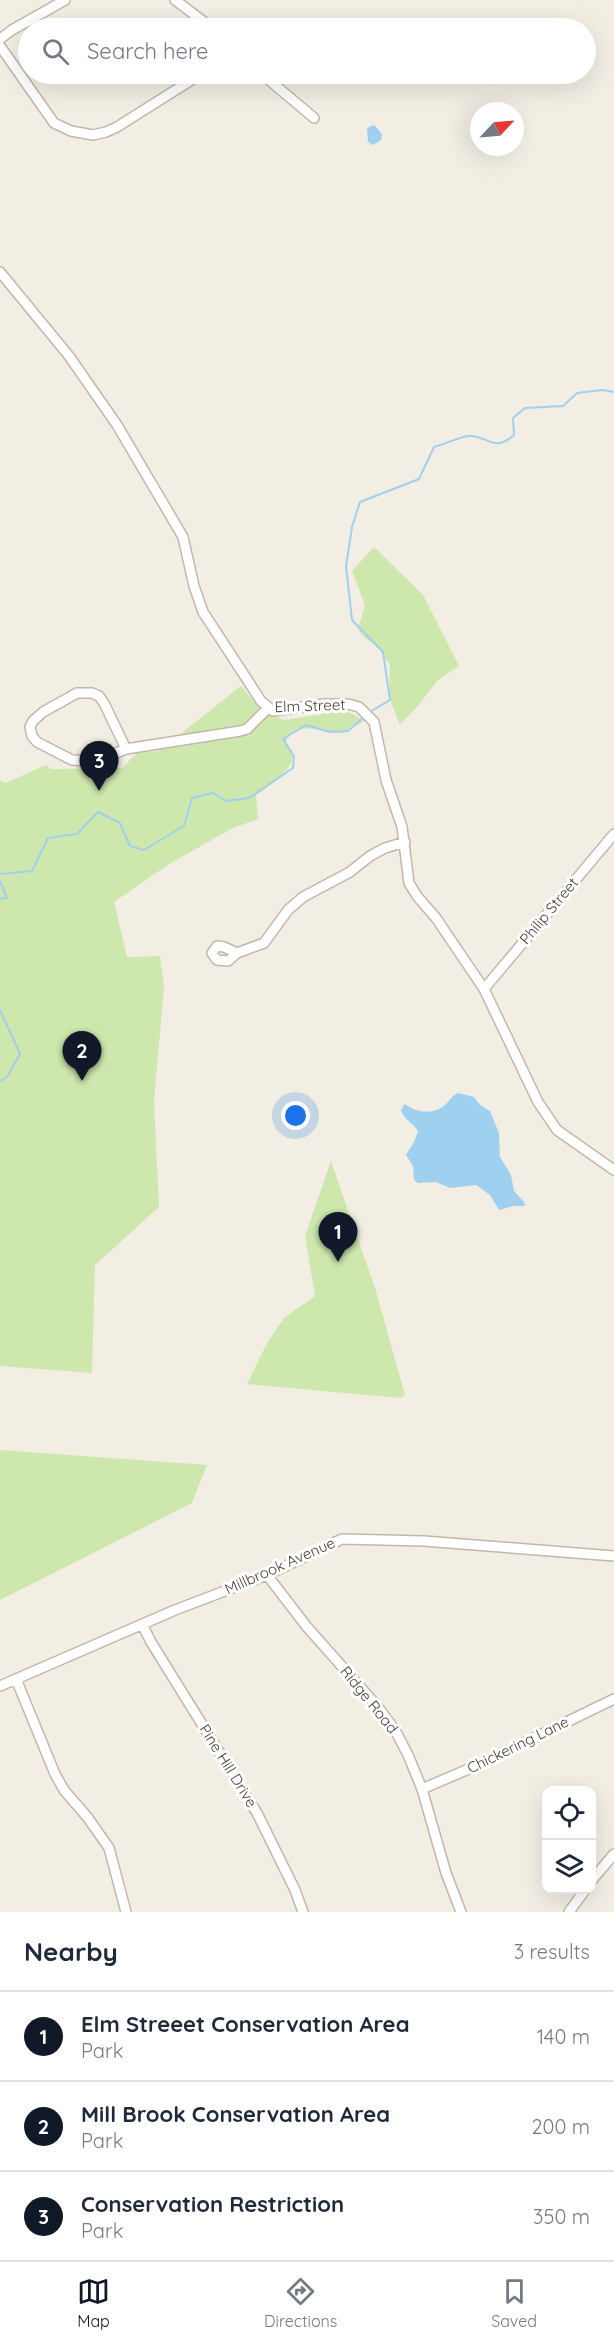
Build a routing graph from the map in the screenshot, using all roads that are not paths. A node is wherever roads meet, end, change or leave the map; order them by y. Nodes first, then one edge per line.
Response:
1 (65, 0) edge
2 (175, 0) edge
3 (33, 18) edge
4 (199, 18) edge
5 (18, 27) edge
6 (0, 39) edge
7 (0, 46) edge
8 (18, 72) edge
9 (27, 84) edge
10 (185, 84) edge
11 (274, 84) edge
12 (314, 118) dead end
13 (0, 272) edge
14 (268, 708) junction
15 (126, 749) junction
16 (614, 834) edge
17 (405, 842) junction
18 (237, 954) dead end
19 (484, 988) junction
20 (614, 1170) edge
21 (614, 1556) edge
22 (267, 1575) junction
23 (142, 1624) junction
24 (16, 1679) junction
25 (0, 1686) edge
26 (614, 1699) edge
27 (422, 1789) junction
28 (614, 1854) edge
29 (596, 1874) edge
30 (582, 1894) edge
31 (126, 1912) edge
32 (303, 1912) edge
33 (461, 1912) edge
34 (569, 1912) edge

1 - 3 street
2 - 4 street
5 - 6 street
7 - 8 street
9 - 10 street
11 - 12 street
13 - 14 street, Elm Street
14 - 15 street
14 - 17 street, Elm Street
15 - 15 street
16 - 19 street, Philip Street
17 - 18 street
17 - 19 street, Elm Street
19 - 20 street, Elm Street
21 - 22 street, Millbrook Avenue
22 - 23 street, Millbrook Avenue
22 - 27 street, Ridge Road
23 - 24 street, Millbrook Avenue
23 - 32 street, Pine Hill Drive
24 - 25 street, Millbrook Avenue
24 - 31 street
26 - 27 street, Chickering Lane
27 - 33 street, Ridge Road
28 - 29 street
30 - 34 street

